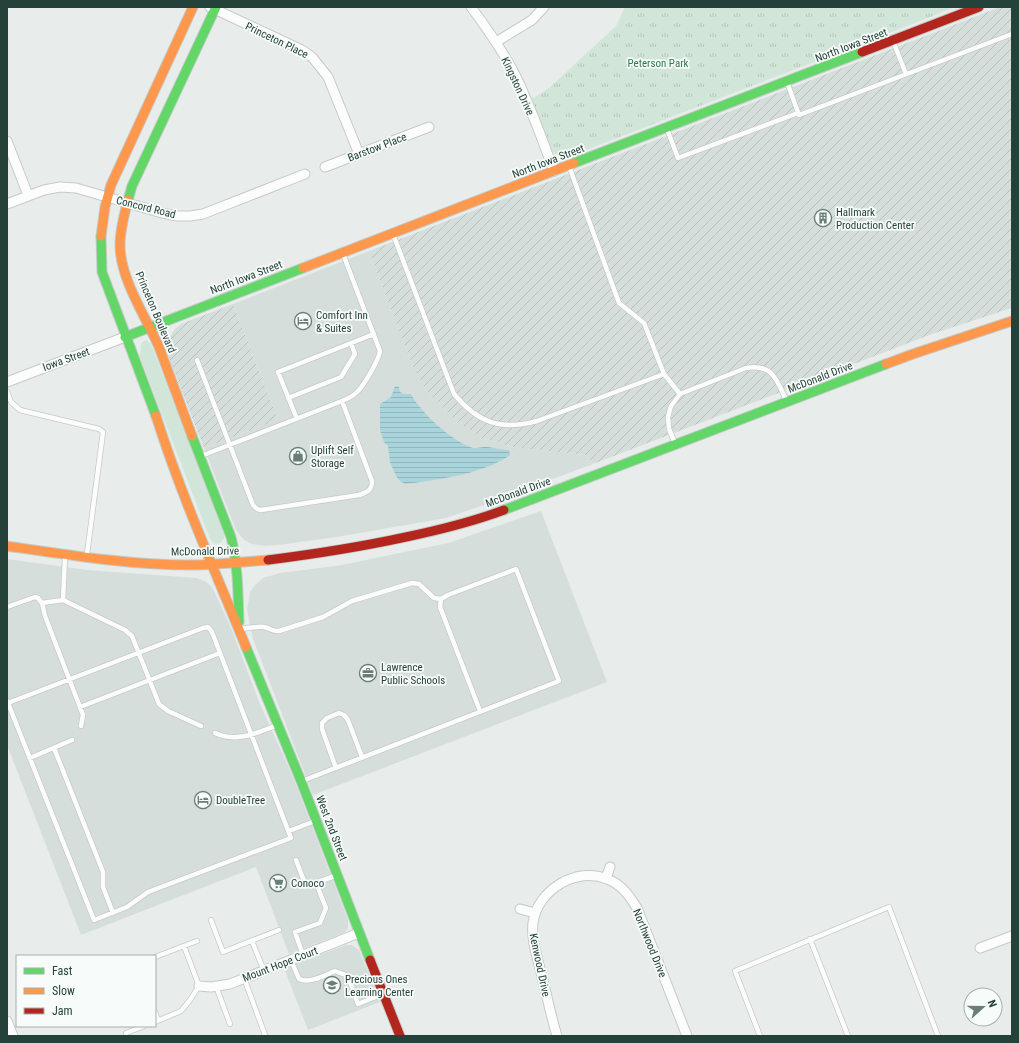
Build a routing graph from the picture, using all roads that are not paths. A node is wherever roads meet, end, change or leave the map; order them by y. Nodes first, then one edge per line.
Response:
1 (193, 7) edge
2 (471, 7) edge
3 (544, 7) edge
4 (979, 7) edge
5 (213, 8) edge
6 (1012, 34) edge
7 (893, 41) junction
8 (496, 42) junction
9 (906, 74) junction
10 (787, 82) junction
11 (798, 113) junction
12 (429, 127) dead end
13 (667, 128) junction
14 (7, 141) edge
15 (359, 154) junction
16 (568, 166) junction
17 (325, 167) dead end
18 (554, 171) junction
19 (305, 174) dead end
20 (28, 195) junction
21 (107, 197) junction
22 (127, 202) junction
23 (7, 204) edge
24 (393, 233) junction
25 (343, 253) junction
26 (1012, 321) edge
27 (149, 328) junction
28 (374, 334) junction
29 (125, 337) junction
30 (351, 343) junction
31 (197, 360) dead end
32 (664, 374) junction
33 (7, 382) edge
34 (7, 392) edge
35 (680, 394) junction
36 (288, 398) junction
37 (342, 401) junction
38 (787, 403) junction
39 (297, 419) junction
40 (230, 445) junction
41 (676, 446) junction
42 (201, 456) junction
43 (7, 546) edge
44 (65, 556) junction
45 (87, 558) junction
46 (235, 562) junction
47 (211, 564) junction
48 (441, 599) junction
49 (63, 600) junction
50 (42, 603) junction
51 (7, 607) edge
52 (239, 629) junction
53 (139, 652) junction
54 (220, 653) junction
55 (69, 679) junction
56 (150, 680) junction
57 (7, 702) edge
58 (80, 707) junction
59 (480, 711) junction
60 (278, 725) junction
61 (81, 726) dead end
62 (201, 726) dead end
63 (216, 733) dead end
64 (251, 735) junction
65 (72, 740) dead end
66 (54, 748) junction
67 (362, 757) junction
68 (30, 758) junction
69 (336, 768) junction
70 (301, 781) junction
71 (316, 820) junction
72 (288, 831) junction
73 (296, 860) dead end
74 (610, 867) dead end
75 (337, 875) junction
76 (606, 878) junction
77 (564, 881) joint
78 (316, 883) junction
79 (520, 909) dead end
80 (113, 913) junction
81 (535, 913) junction
82 (211, 920) dead end
83 (279, 930) dead end
84 (360, 933) junction
85 (1012, 936) edge
86 (810, 939) junction
87 (197, 941) dead end
88 (252, 941) junction
89 (184, 946) junction
90 (980, 948) dead end
91 (303, 955) junction
92 (156, 957) edge
93 (291, 960) junction
94 (264, 971) junction
95 (244, 978) junction
96 (199, 986) junction
97 (216, 986) junction
98 (383, 994) junction
99 (7, 1021) edge
100 (156, 1021) edge
101 (230, 1024) dead end
102 (141, 1027) edge
103 (126, 1033) dead end
104 (265, 1035) edge
105 (13, 1036) edge
106 (400, 1036) edge
107 (557, 1036) edge
108 (687, 1036) edge
109 (760, 1036) edge
110 (848, 1036) edge
111 (938, 1036) edge

1 - 21 main road
2 - 8 street, Kingston Drive
3 - 8 street
4 - 7 main road, North Iowa Street
5 - 15 street, Princeton Place
5 - 22 main road, Princeton Boulevard
6 - 9 lane
7 - 9 lane
7 - 10 main road, North Iowa Street
8 - 18 street, Kingston Drive
9 - 11 lane
10 - 11 lane
10 - 13 main road, North Iowa Street
11 - 13 lane
12 - 15 street, Barstow Place
13 - 16 main road, North Iowa Street
14 - 20 street
15 - 17 street, Barstow Place
16 - 18 main road, North Iowa Street
16 - 32 lane
18 - 24 main road, North Iowa Street
19 - 22 street, Concord Road
20 - 21 street, Concord Road
20 - 23 street, Concord Road
21 - 22 street, Concord Road
21 - 29 main road
22 - 27 main road, Princeton Boulevard
24 - 25 main road, North Iowa Street
24 - 32 lane
25 - 27 main road, North Iowa Street
25 - 28 lane
26 - 38 main road, McDonald Drive
27 - 29 main road, North Iowa Street
27 - 42 main road, Princeton Boulevard
28 - 30 lane
28 - 37 lane
29 - 33 street, Iowa Street
29 - 47 main road
30 - 36 lane
30 - 36 lane
31 - 40 lane
32 - 35 lane
34 - 45 lane
35 - 38 lane
35 - 41 lane
36 - 39 lane
37 - 39 lane
37 - 40 lane
38 - 41 main road, McDonald Drive
39 - 40 lane
40 - 42 lane
41 - 46 main road, McDonald Drive
42 - 46 main road, Princeton Boulevard
43 - 44 main road, McDonald Drive
44 - 45 main road, McDonald Drive
44 - 49 lane
45 - 47 main road, McDonald Drive
46 - 47 main road, McDonald Drive
46 - 52 main road, West 2nd Street
47 - 52 main road, West 2nd Street
48 - 52 lane
48 - 59 lane
48 - 59 lane
49 - 50 lane
49 - 53 lane
50 - 51 lane
50 - 55 lane
52 - 60 main road, West 2nd Street
53 - 54 lane
53 - 55 lane
53 - 56 lane
54 - 56 lane
54 - 64 lane
55 - 57 lane
55 - 58 lane
56 - 58 lane
56 - 62 lane
57 - 68 lane
58 - 61 lane
59 - 67 lane
60 - 64 lane
60 - 70 main road, West 2nd Street
63 - 64 lane
64 - 72 lane
65 - 66 lane
66 - 68 lane
66 - 80 lane
67 - 69 lane
67 - 69 lane
68 - 80 lane
69 - 70 lane
70 - 71 main road, West 2nd Street
71 - 72 lane
71 - 75 main road, West 2nd Street
72 - 80 lane
73 - 78 lane
74 - 76 street
75 - 78 lane
75 - 84 main road, West 2nd Street
76 - 77 street, Northwood Drive
76 - 108 street, Northwood Drive
77 - 81 street, Kenwood Drive
78 - 91 lane
79 - 81 street
81 - 107 street, Kenwood Drive
82 - 88 lane
83 - 88 lane
84 - 91 street, Mount Hope Court
84 - 98 main road, West 2nd Street
85 - 90 street
86 - 109 lane
86 - 110 lane
86 - 111 lane
87 - 89 lane
88 - 94 lane
89 - 92 lane
89 - 96 lane
91 - 93 street, Mount Hope Court
93 - 94 street, Mount Hope Court
93 - 98 lane
94 - 95 street, Mount Hope Court
95 - 97 street, Mount Hope Court
95 - 104 lane
96 - 97 street, Mount Hope Court
96 - 100 lane
97 - 101 lane
98 - 106 main road, West 2nd Street
99 - 105 street
102 - 103 lane

